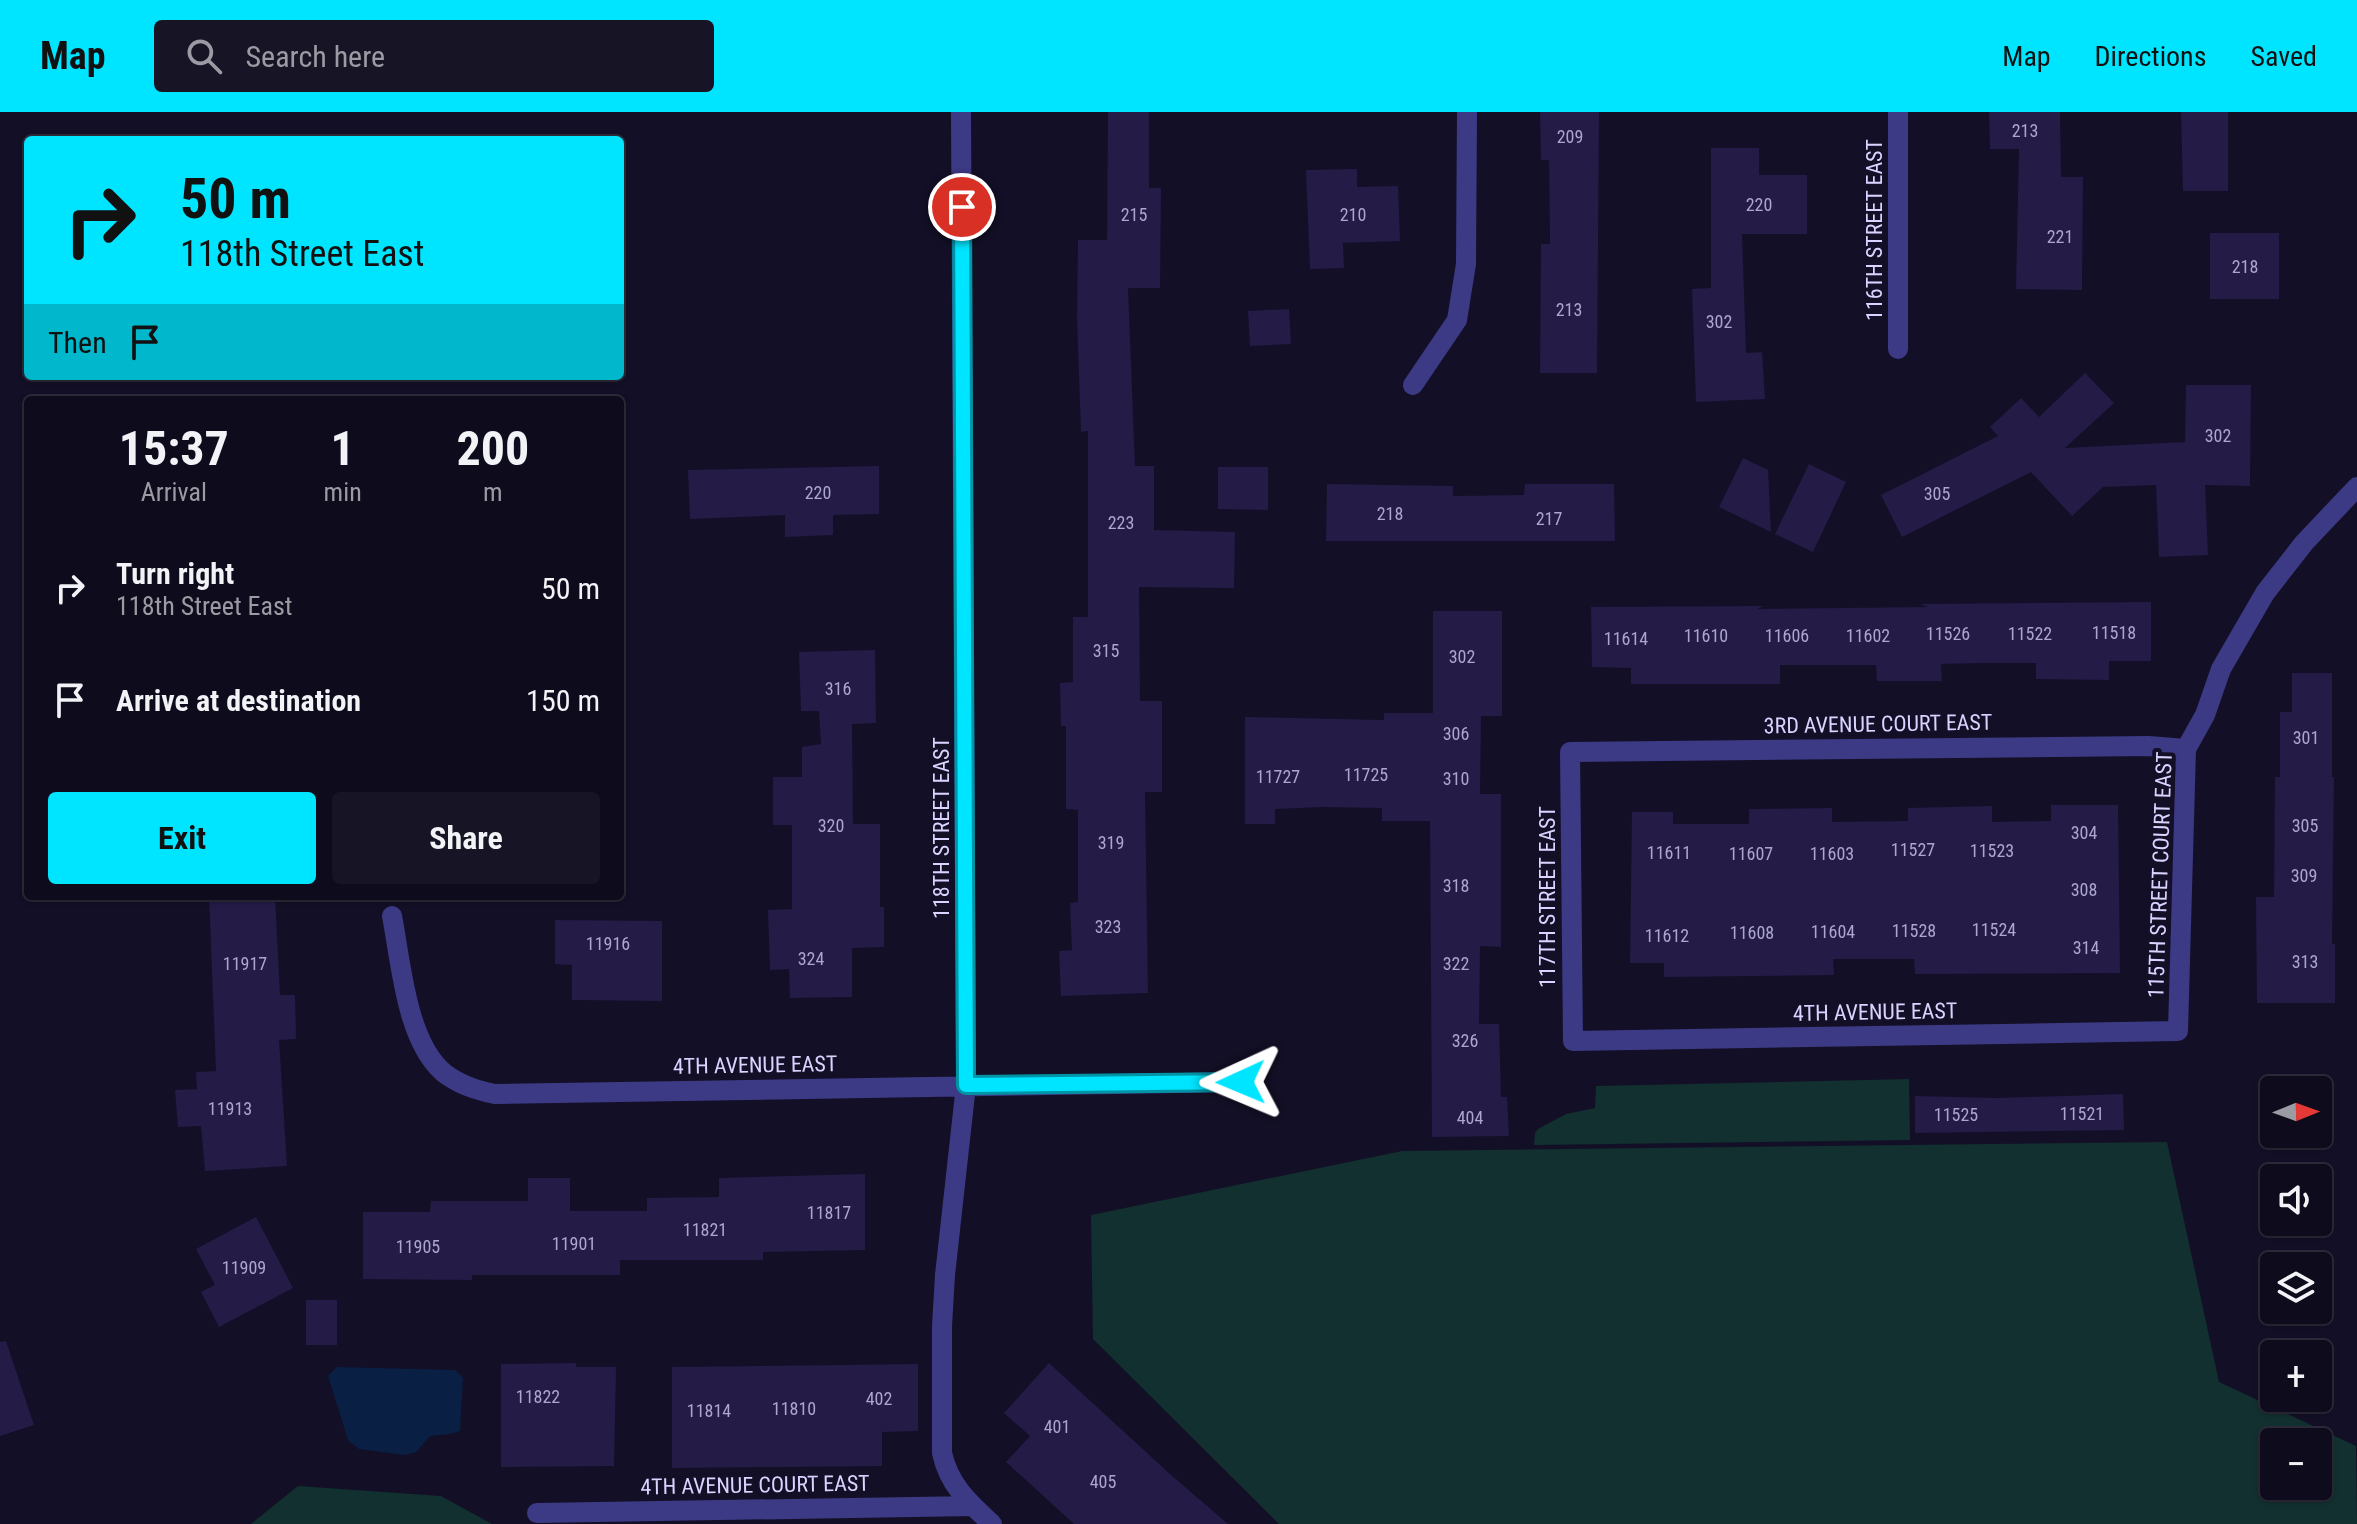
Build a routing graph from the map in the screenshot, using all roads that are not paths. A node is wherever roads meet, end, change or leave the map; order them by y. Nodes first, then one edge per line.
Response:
1 (961, 112) edge
2 (1467, 112) edge
3 (1898, 112) edge
4 (1898, 349) dead end
5 (1413, 385) dead end
6 (2357, 487) edge
7 (2186, 749) junction
8 (1570, 752) joint
9 (392, 916) dead end
10 (2178, 1031) joint
11 (1573, 1041) joint
12 (1241, 1082) dead end
13 (966, 1085) junction
14 (973, 1506) junction
15 (537, 1513) dead end
16 (704, 1517) edge
17 (992, 1524) edge

1 - 13 street, 118TH STREET EAST
2 - 5 street
3 - 4 street, 116TH STREET EAST
6 - 7 street, 115TH STREET COURT EAST
7 - 8 street, 3RD AVENUE COURT EAST
7 - 10 street, 115TH STREET COURT EAST
8 - 11 street, 117TH STREET EAST
9 - 13 street, 4TH AVENUE EAST
10 - 11 street, 4TH AVENUE EAST
12 - 13 street, 4TH AVENUE EAST
13 - 14 street, 118TH STREET EAST
14 - 16 street, 4TH AVENUE COURT EAST
14 - 17 street, 118TH STREET EAST
15 - 16 street, 4TH AVENUE COURT EAST

